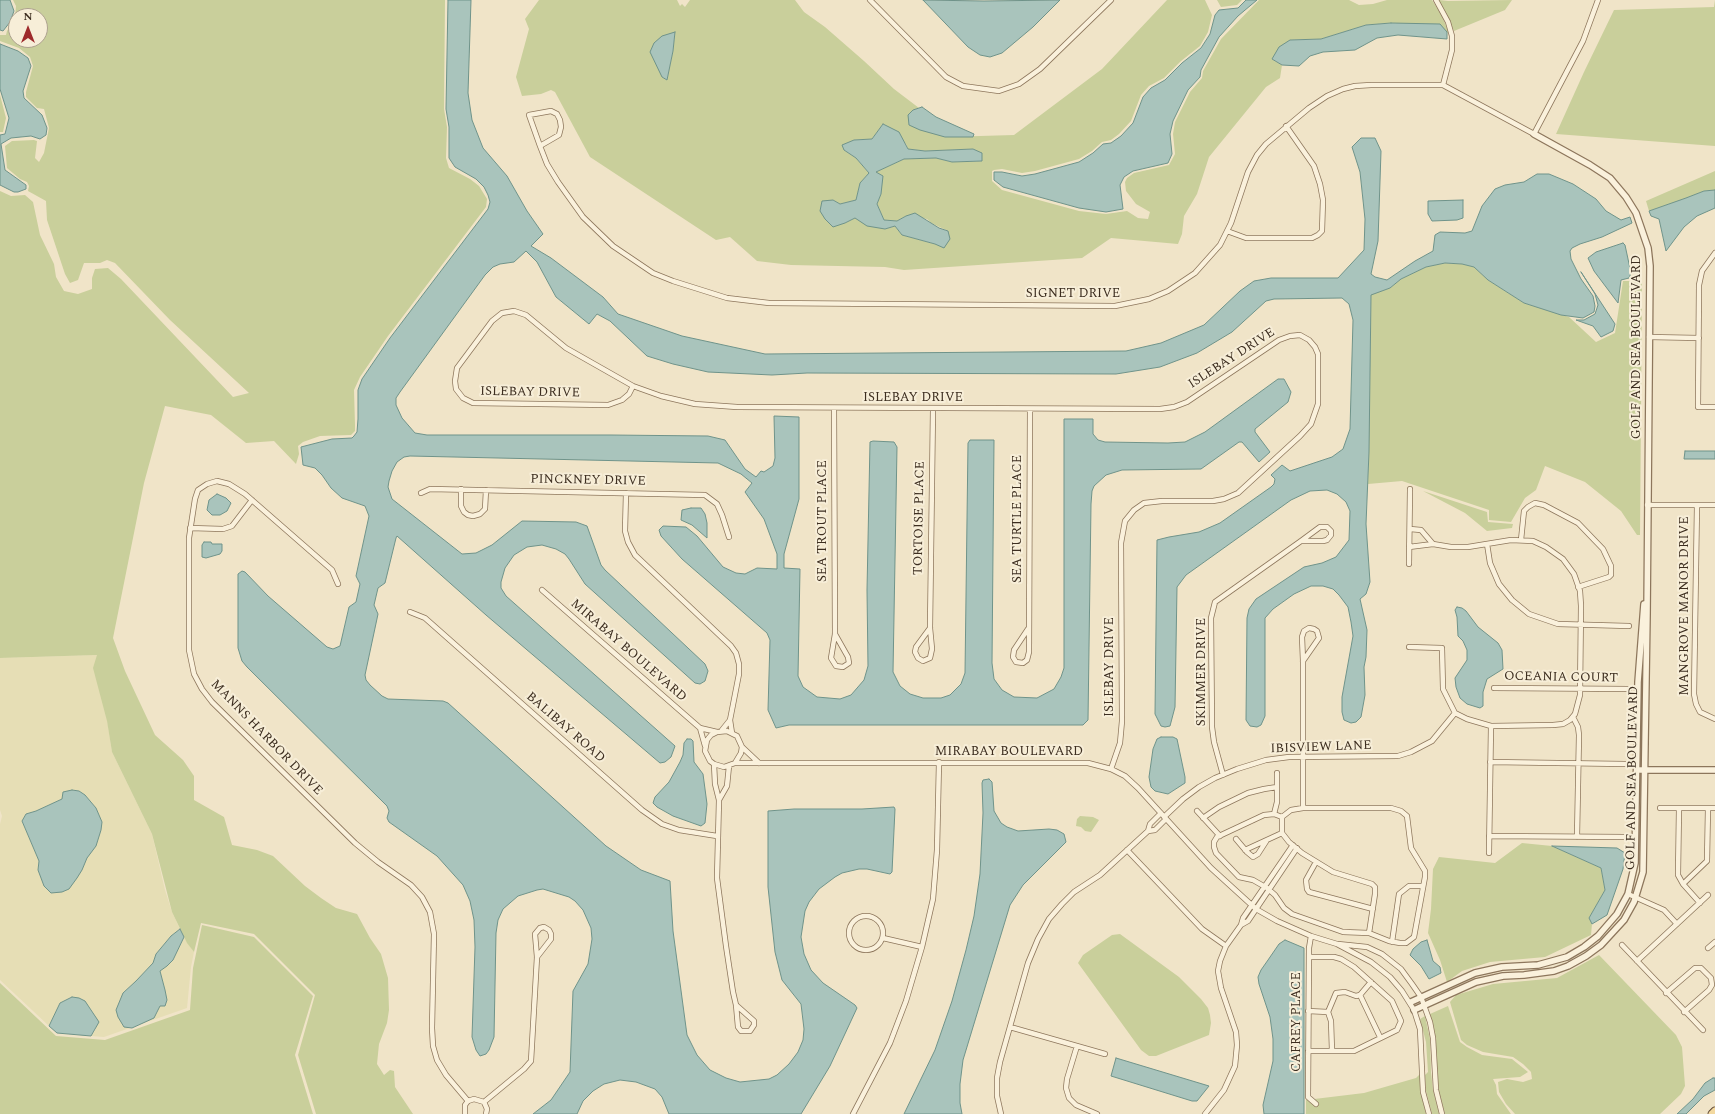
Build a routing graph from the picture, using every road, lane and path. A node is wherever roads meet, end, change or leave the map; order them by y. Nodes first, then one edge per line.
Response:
1 (870, 0) edge
2 (1111, 0) edge
3 (1436, 0) edge
4 (1598, 0) edge
5 (1443, 85) junction
6 (1286, 126) junction
7 (1534, 134) junction
8 (540, 146) junction
9 (1227, 231) junction
10 (1715, 253) edge
11 (1649, 337) junction
12 (1699, 338) junction
13 (633, 386) junction
14 (1715, 407) edge
15 (834, 408) junction
16 (932, 409) junction
17 (1030, 409) junction
18 (1410, 489) dead end
19 (462, 490) junction
20 (486, 490) junction
21 (421, 493) dead end
22 (626, 493) junction
23 (252, 500) junction
24 (1647, 505) junction
25 (1697, 505) junction
26 (1715, 506) edge
27 (190, 528) junction
28 (1410, 529) junction
29 (729, 537) dead end
30 (1521, 540) junction
31 (1301, 541) junction
32 (1433, 544) junction
33 (1487, 544) junction
34 (1409, 547) junction
35 (1409, 564) dead end
36 (338, 584) dead end
37 (1578, 587) junction
38 (542, 590) dead end
39 (1646, 590) junction
40 (410, 612) dead end
41 (1581, 626) junction
42 (1629, 626) dead end
43 (930, 628) junction
44 (1028, 629) junction
45 (835, 634) junction
46 (1409, 647) dead end
47 (1303, 661) junction
48 (1494, 688) dead end
49 (1580, 689) junction
50 (1629, 689) dead end
51 (1455, 713) junction
52 (1573, 717) junction
53 (1715, 719) edge
54 (730, 720) junction
55 (1491, 726) junction
56 (700, 728) junction
57 (719, 731) junction
58 (732, 732) junction
59 (705, 746) junction
60 (742, 747) junction
61 (1303, 757) junction
62 (939, 762) junction
63 (1490, 762) junction
64 (735, 763) junction
65 (759, 763) junction
66 (1579, 763) junction
67 (714, 764) junction
68 (1625, 764) dead end
69 (729, 766) junction
70 (1111, 769) junction
71 (1637, 770) junction
72 (1645, 770) junction
73 (1715, 770) edge
74 (1278, 773) dead end
75 (1223, 774) junction
76 (716, 787) junction
77 (727, 787) junction
78 (1277, 787) junction
79 (719, 800) junction
80 (1303, 808) junction
81 (1660, 808) dead end
82 (1679, 808) junction
83 (1708, 808) junction
84 (1715, 808) edge
85 (1197, 811) dead end
86 (1274, 814) junction
87 (1164, 816) junction
88 (1282, 817) junction
89 (1203, 818) junction
90 (1148, 831) junction
91 (1282, 833) junction
92 (717, 836) junction
93 (1220, 836) junction
94 (1489, 836) junction
95 (1577, 837) junction
96 (1625, 837) dead end
97 (1236, 839) dead end
98 (1268, 840) junction
99 (1295, 847) junction
100 (1127, 850) junction
101 (1245, 850) junction
102 (1489, 853) dead end
103 (1316, 862) junction
104 (1683, 884) junction
105 (1264, 886) junction
106 (1423, 886) junction
107 (1270, 890) junction
108 (1628, 894) junction
109 (1708, 896) dead end
110 (1635, 897) junction
111 (1700, 902) junction
112 (1251, 905) junction
113 (1256, 909) junction
114 (1373, 909) junction
115 (1677, 924) junction
116 (1241, 925) junction
117 (1369, 933) junction
118 (1311, 936) junction
119 (883, 938) junction
120 (1392, 942) junction
121 (1715, 942) edge
122 (1337, 944) junction
123 (1622, 945) dead end
124 (1226, 946) junction
125 (922, 947) junction
126 (1708, 948) dead end
127 (537, 957) junction
128 (1309, 957) junction
129 (1637, 961) junction
130 (1371, 982) junction
131 (1666, 993) junction
132 (1360, 995) junction
133 (1421, 997) junction
134 (1411, 1002) junction
135 (736, 1005) junction
136 (1424, 1005) junction
137 (1414, 1010) junction
138 (1308, 1011) junction
139 (1328, 1012) junction
140 (1684, 1012) junction
141 (1010, 1026) junction
142 (1703, 1030) dead end
143 (1380, 1037) junction
144 (1077, 1046) junction
145 (1308, 1051) junction
146 (1332, 1051) junction
147 (1105, 1054) dead end
148 (468, 1102) junction
149 (484, 1102) junction
150 (1316, 1104) dead end
151 (465, 1114) edge
152 (486, 1114) edge
153 (853, 1114) edge
154 (1001, 1114) edge
155 (1097, 1114) edge
156 (1205, 1114) edge
157 (1429, 1114) edge
158 (1442, 1114) edge

1 - 2 street
3 - 5 street
4 - 7 street
5 - 6 street, SIGNET DRIVE
5 - 7 street, SIGNET DRIVE
6 - 9 street, SIGNET DRIVE
6 - 9 street
7 - 11 street, GOLF AND SEA BOULEVARD
8 - 8 street, SIGNET DRIVE
8 - 9 street, SIGNET DRIVE
10 - 12 street
11 - 12 street
11 - 24 street, GOLF AND SEA BOULEVARD
12 - 14 street
13 - 13 street, ISLEBAY DRIVE
13 - 15 street, ISLEBAY DRIVE
15 - 16 street, ISLEBAY DRIVE
15 - 45 street, SEA TROUT PLACE
16 - 17 street, ISLEBAY DRIVE
16 - 43 street, TORTOISE PLACE
17 - 44 street, SEA TURTLE PLACE
17 - 70 street, ISLEBAY DRIVE
18 - 28 street
19 - 20 street, PINCKNEY DRIVE
19 - 20 street
19 - 21 street, PINCKNEY DRIVE
20 - 22 street, PINCKNEY DRIVE
22 - 29 street, PINCKNEY DRIVE
22 - 54 street
23 - 27 street
23 - 27 street, MANNS HARBOR DRIVE
23 - 36 street, MANNS HARBOR DRIVE
24 - 25 street
24 - 39 street, GOLF AND SEA BOULEVARD
25 - 26 street
25 - 53 street, MANGROVE MANOR DRIVE
27 - 148 street, MANNS HARBOR DRIVE
28 - 32 street
28 - 34 street
30 - 33 street
30 - 37 street
30 - 37 street
31 - 31 street, SKIMMER DRIVE
31 - 75 street, SKIMMER DRIVE
32 - 33 street
32 - 34 street
33 - 41 street
34 - 35 street
37 - 41 street
38 - 56 street, MIRABAY BOULEVARD
39 - 71 street, GOLF AND SEA BOULEVARD
39 - 72 street, GOLF AND SEA BOULEVARD
40 - 92 street, BALIBAY ROAD
41 - 42 street
41 - 49 street
43 - 43 street, TORTOISE PLACE
44 - 44 street, SEA TURTLE PLACE
45 - 45 street, SEA TROUT PLACE
46 - 51 street
47 - 47 street
47 - 61 street
48 - 49 street, OCEANIA COURT
49 - 50 street, OCEANIA COURT
49 - 52 street
51 - 55 street
51 - 61 street, IBISVIEW LANE
52 - 55 street
52 - 66 street
54 - 57 street
54 - 58 street
55 - 63 street
56 - 57 street, MIRABAY BOULEVARD
56 - 59 street
57 - 58 street, MIRABAY BOULEVARD
57 - 59 street
58 - 60 street
59 - 67 street
60 - 64 street
60 - 65 street
61 - 75 street, IBISVIEW LANE
61 - 80 street
62 - 65 street, MIRABAY BOULEVARD
62 - 70 street, MIRABAY BOULEVARD
62 - 125 street
63 - 66 street
63 - 94 street
64 - 65 street, MIRABAY BOULEVARD
64 - 69 street, MIRABAY BOULEVARD
66 - 68 street
66 - 95 street
67 - 69 street
67 - 76 street
69 - 77 street
70 - 87 street, MIRABAY BOULEVARD
71 - 72 street
71 - 108 street, GOLF AND SEA BOULEVARD
72 - 73 street
72 - 110 street, GOLF AND SEA BOULEVARD
74 - 78 street
75 - 87 street, IBISVIEW LANE
76 - 77 street
76 - 79 street
77 - 79 street
78 - 86 street
78 - 89 street
79 - 92 street
80 - 88 street
80 - 106 street
81 - 82 street
82 - 83 street
82 - 104 street
83 - 84 street
83 - 104 street
85 - 89 street
86 - 88 street
86 - 93 street
87 - 90 street
87 - 90 street
87 - 112 street, MIRABAY BOULEVARD
88 - 91 street
89 - 93 street
90 - 100 street
91 - 98 street
91 - 99 street
92 - 135 street
93 - 105 street
94 - 95 street
94 - 102 street
95 - 96 street
97 - 101 street
98 - 101 street
98 - 101 street
99 - 103 street
99 - 105 street
99 - 107 street
100 - 124 street
100 - 141 street
103 - 114 street
103 - 114 street
104 - 111 street
105 - 107 street
105 - 112 street
106 - 120 street
106 - 120 street
107 - 113 street
107 - 117 street
108 - 110 street
108 - 133 street, GOLF AND SEA BOULEVARD
109 - 111 street
110 - 115 street
110 - 136 street, GOLF AND SEA BOULEVARD
111 - 115 street
112 - 113 street, MIRABAY BOULEVARD
112 - 116 street
113 - 116 street
113 - 118 street, MIRABAY BOULEVARD
114 - 117 street
115 - 129 street
116 - 124 street
117 - 120 street
118 - 122 street, MIRABAY BOULEVARD
118 - 128 street, CAFREY PLACE
119 - 119 street
119 - 125 street
121 - 126 street
122 - 133 street, MIRABAY BOULEVARD
122 - 134 street, MIRABAY BOULEVARD
123 - 129 street
124 - 156 street
125 - 153 street
127 - 127 street
127 - 149 street
128 - 130 street
128 - 138 street, CAFREY PLACE
129 - 131 street
130 - 132 street
130 - 143 street
131 - 140 street
131 - 140 street
132 - 139 street
132 - 143 street
133 - 134 street, GOLF AND SEA BOULEVARD
133 - 136 street, MIRABAY BOULEVARD
134 - 137 street, MIRABAY BOULEVARD
135 - 135 street
136 - 137 street, GOLF AND SEA BOULEVARD
136 - 158 street, MIRABAY BOULEVARD
137 - 157 street, MIRABAY BOULEVARD
138 - 139 street
138 - 145 street, CAFREY PLACE
139 - 146 street
140 - 142 street
141 - 144 street
141 - 154 street
143 - 146 street
144 - 147 street
144 - 155 street
145 - 146 street
145 - 150 street, CAFREY PLACE
148 - 149 street
148 - 151 street
149 - 152 street

